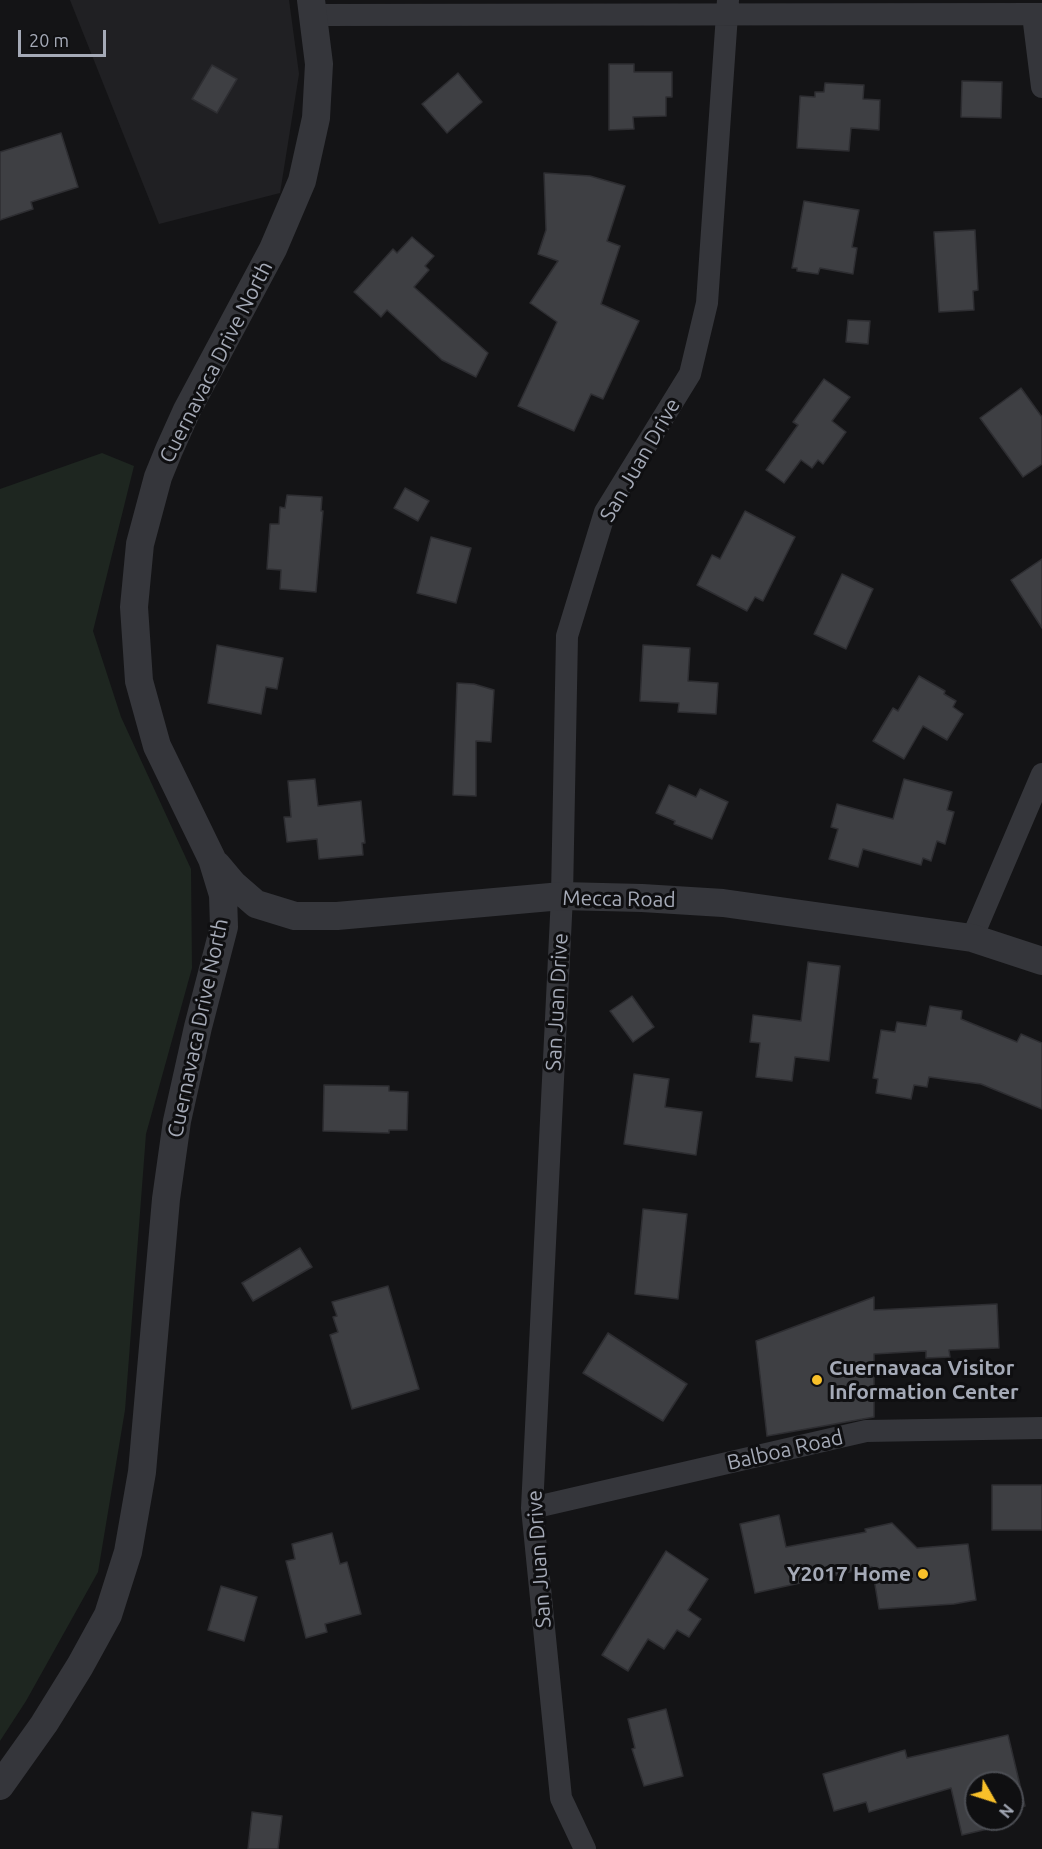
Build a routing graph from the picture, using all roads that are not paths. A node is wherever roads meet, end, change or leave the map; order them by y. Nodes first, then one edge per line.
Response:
1 (727, 7) edge
2 (312, 8) edge
3 (1038, 15) edge
4 (1042, 87) edge
5 (1042, 774) edge
6 (212, 859) junction
7 (562, 896) junction
8 (972, 938) junction
9 (1042, 961) edge
10 (1042, 1428) edge
11 (532, 1508) junction
12 (0, 1786) edge
13 (585, 1849) edge

1 - 2 street
1 - 3 street
1 - 7 street, San Juan Drive
2 - 6 street, Cuernavaca Drive North
3 - 4 street
5 - 8 street
6 - 7 street, Mecca Road
6 - 12 street, Cuernavaca Drive North
7 - 8 street, Mecca Road
7 - 11 street, San Juan Drive
8 - 9 street, Mecca Road
10 - 11 street, Balboa Road
11 - 13 street, San Juan Drive

